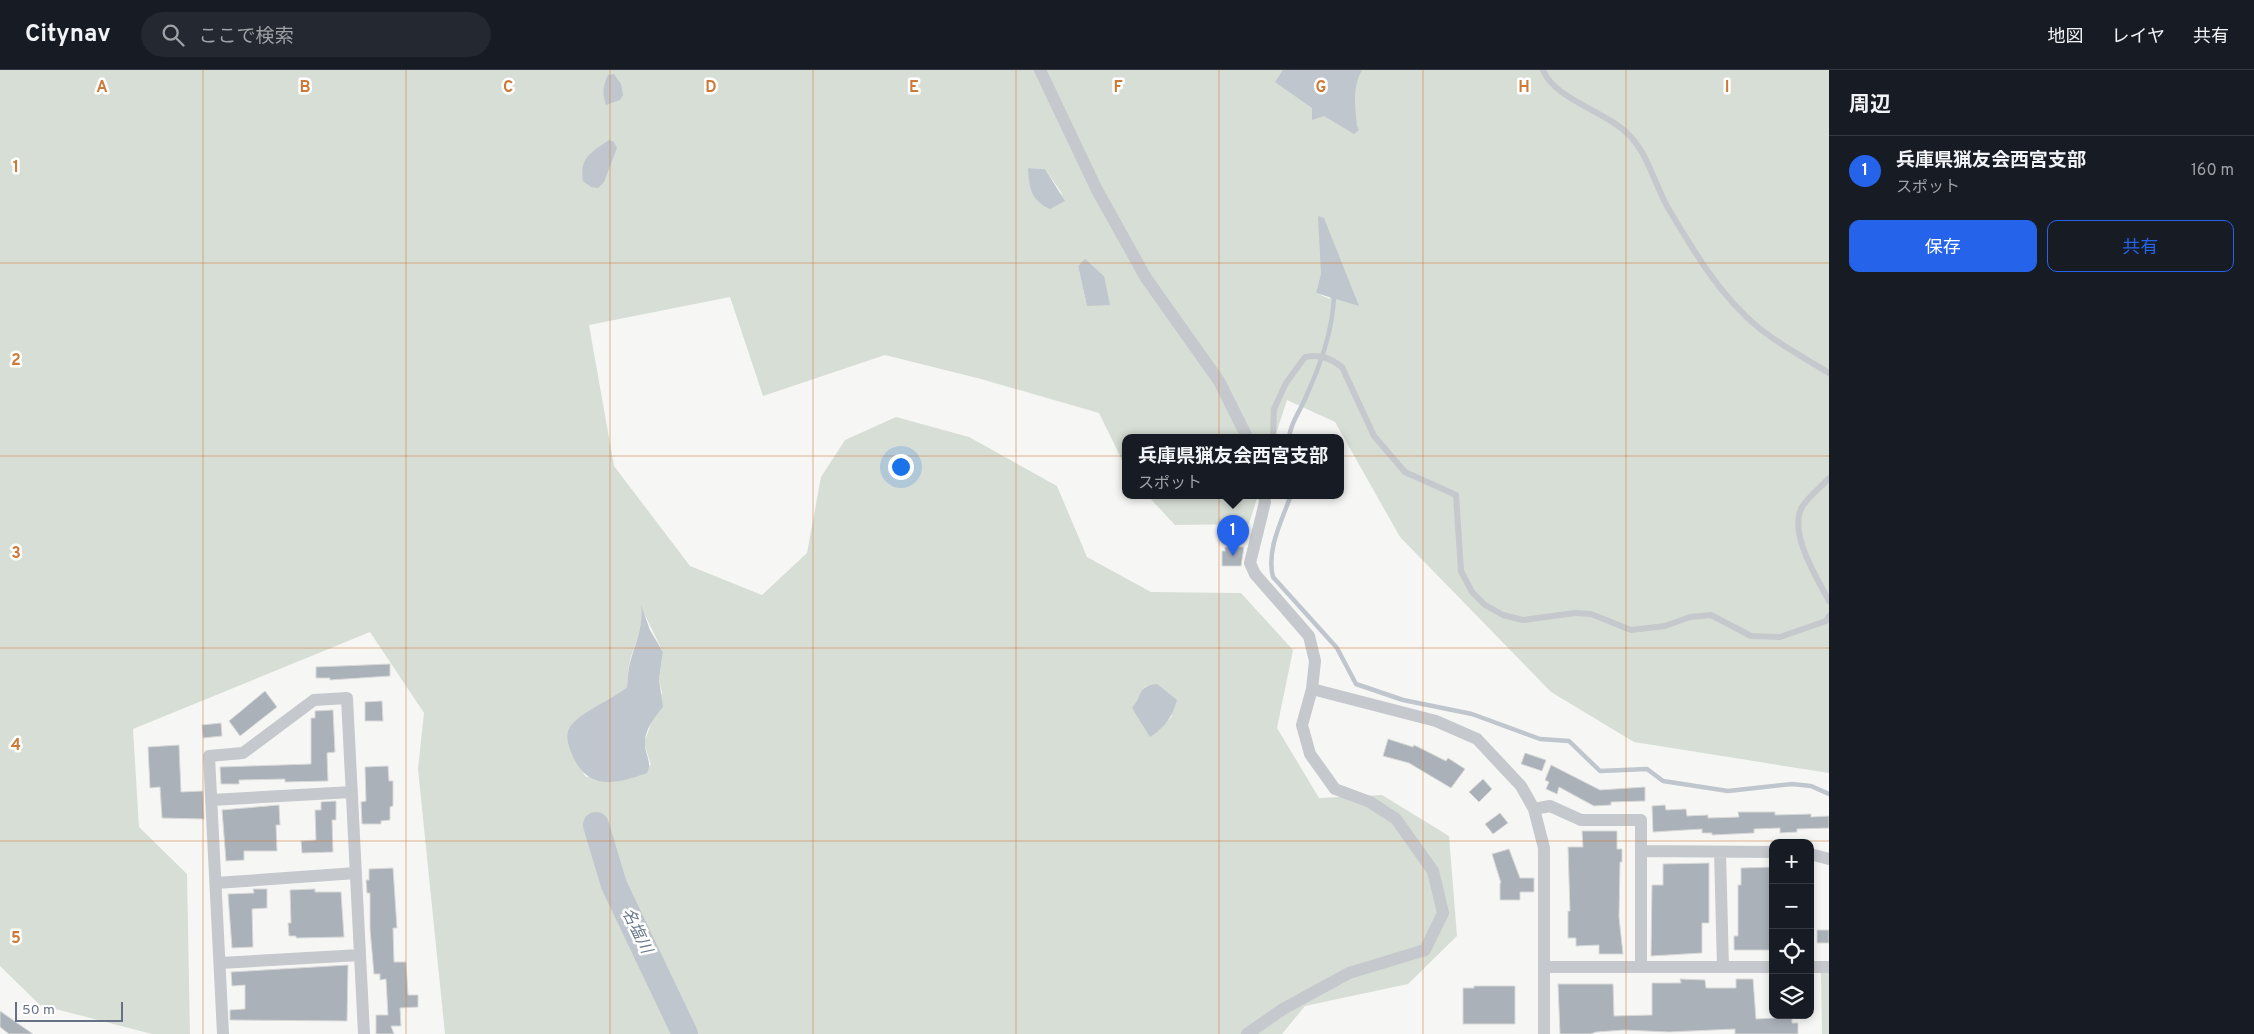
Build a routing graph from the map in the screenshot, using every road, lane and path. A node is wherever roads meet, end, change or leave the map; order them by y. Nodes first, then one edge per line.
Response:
1 (1040, 70) edge
2 (1543, 70) edge
3 (1829, 373) edge
4 (1246, 434) edge
5 (1273, 434) edge
6 (1829, 478) edge
7 (1265, 499) edge
8 (1829, 601) edge
9 (1829, 616) edge
10 (1312, 689) junction
11 (352, 792) junction
12 (212, 800) junction
13 (1534, 809) junction
14 (1641, 851) junction
15 (1720, 852) junction
16 (1769, 852) edge
17 (1814, 855) edge
18 (1829, 859) edge
19 (356, 873) junction
20 (216, 882) junction
21 (360, 955) junction
22 (220, 963) junction
23 (1544, 967) junction
24 (1641, 967) junction
25 (1723, 967) junction
26 (1769, 967) edge
27 (1814, 967) edge
28 (1829, 967) edge
29 (223, 1034) edge
30 (364, 1034) edge
31 (1247, 1034) edge
32 (1544, 1034) edge

1 - 4 street
2 - 3 lane
5 - 9 lane
6 - 8 lane
7 - 10 street
10 - 13 street
10 - 31 street
11 - 12 street
11 - 12 street
11 - 19 street
12 - 20 street
13 - 14 street
13 - 23 street
14 - 15 street
14 - 24 street
15 - 16 street
15 - 25 street
17 - 18 street
19 - 20 street
19 - 21 street
20 - 22 street
21 - 22 street
21 - 30 street
22 - 29 street
23 - 24 street
23 - 32 street
24 - 25 street
25 - 26 street
27 - 28 street

